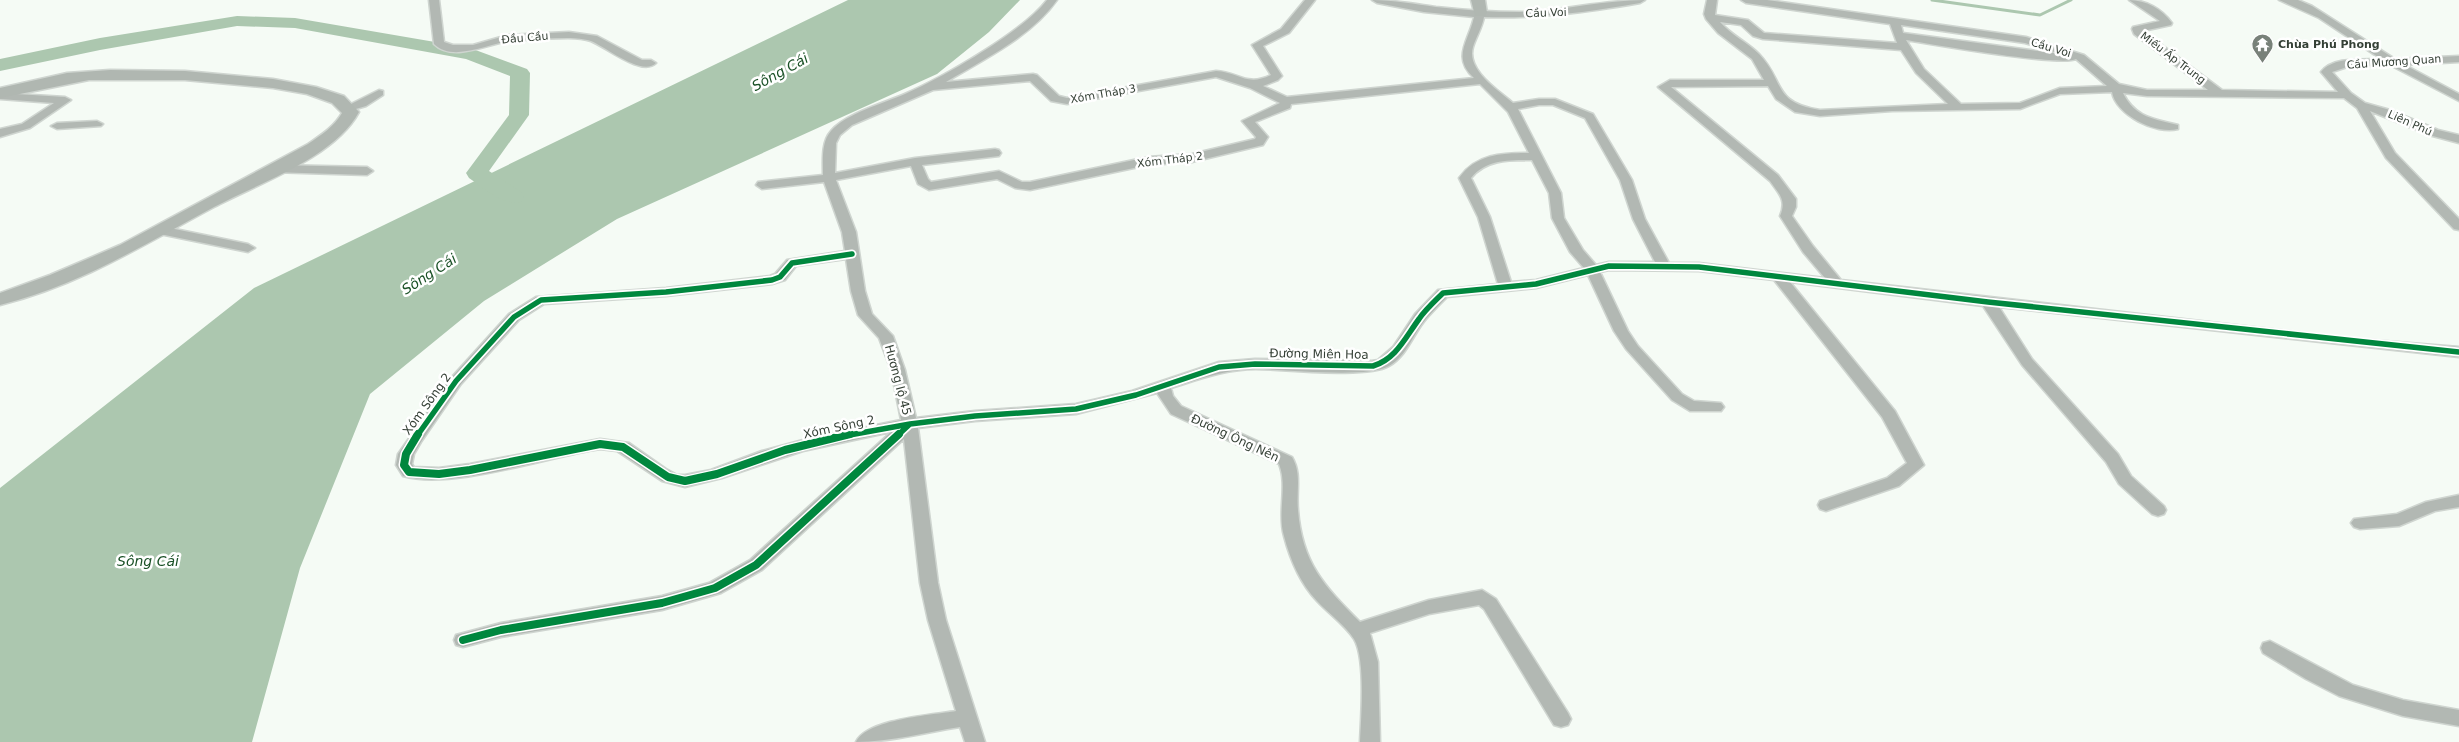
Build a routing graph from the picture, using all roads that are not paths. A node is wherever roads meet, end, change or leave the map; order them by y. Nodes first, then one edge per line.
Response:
1 (434, 0) edge
2 (1052, 0) edge
3 (1310, 0) edge
4 (1378, 0) edge
5 (1640, 0) edge
6 (1712, 0) edge
7 (1746, 0) edge
8 (2134, 0) edge
9 (2284, 0) edge
10 (1479, 5) edge
11 (1710, 17) junction
12 (1894, 21) junction
13 (1901, 42) junction
14 (2080, 57) junction
15 (2459, 58) edge
16 (2391, 61) junction
17 (651, 63) dead end
18 (1481, 81) junction
19 (1770, 83) junction
20 (1252, 84) junction
21 (931, 87) junction
22 (2118, 89) junction
23 (0, 92) edge
24 (379, 93) dead end
25 (2220, 94) junction
26 (2347, 95) junction
27 (0, 96) edge
28 (2459, 98) edge
29 (1285, 101) junction
30 (1957, 106) junction
31 (2360, 106) junction
32 (1511, 107) junction
33 (349, 108) junction
34 (97, 124) dead end
35 (57, 126) dead end
36 (2174, 127) dead end
37 (0, 134) edge
38 (2459, 138) edge
39 (996, 153) dead end
40 (1536, 156) junction
41 (915, 162) junction
42 (275, 169) junction
43 (367, 171) dead end
44 (829, 178) junction
45 (762, 185) dead end
46 (2459, 226) edge
47 (160, 230) junction
48 (248, 248) dead end
49 (852, 254) junction
50 (1664, 266) junction
51 (1592, 269) junction
52 (1778, 276) junction
53 (1836, 283) junction
54 (1506, 287) junction
55 (0, 300) edge
56 (1988, 302) junction
57 (2459, 352) edge
58 (1163, 385) junction
59 (1716, 407) dead end
60 (910, 424) junction
61 (2459, 501) edge
62 (1826, 505) dead end
63 (2158, 510) dead end
64 (2360, 523) dead end
65 (1357, 630) junction
66 (463, 640) dead end
67 (2270, 648) dead end
68 (966, 718) junction
69 (2459, 718) edge
70 (1561, 719) dead end
71 (866, 742) edge
72 (975, 742) edge
73 (1370, 742) edge

1 - 17 street, Đầu Cầu
2 - 21 street, Hương lộ 45
3 - 20 street
4 - 10 street
5 - 10 street, Cầu Voi
6 - 11 street
7 - 12 street, Cầu Voi
8 - 25 street, Miếu Ấp Trung
9 - 16 street
10 - 18 street
11 - 13 street
11 - 19 street
12 - 13 street
12 - 14 street, Cầu Voi
13 - 14 street
13 - 30 street
14 - 22 street, Cầu Voi
15 - 16 street, Cầu Mương Quan
16 - 26 street, Cầu Mương Quan
16 - 28 street
18 - 29 street
18 - 32 street
19 - 30 street
19 - 53 street
20 - 21 street, Xóm Tháp 3
20 - 29 street, Xóm Tháp 3
21 - 44 street, Hương lộ 45
22 - 25 street
22 - 30 street
22 - 36 street
23 - 33 street
24 - 33 street
25 - 26 street
26 - 31 street, Cầu Mương Quan
27 - 37 street
29 - 41 street, Xóm Tháp 2
31 - 38 street, Liên Phú
31 - 46 street, Cầu Mương Quan
32 - 40 street
32 - 50 street
33 - 42 street
34 - 35 street
39 - 41 street
40 - 51 street
40 - 54 street
41 - 44 street
42 - 43 street
42 - 47 street
44 - 45 street
44 - 49 street, Hương lộ 45
47 - 48 street
47 - 55 street
49 - 60 street, Hương lộ 45
49 - 60 street, Xóm Sông 2
50 - 51 street, Đường Miên Hoa
50 - 52 street, Đường Miên Hoa
51 - 54 street, Đường Miên Hoa
51 - 59 street
52 - 53 street, Đường Miên Hoa
52 - 62 street
53 - 56 street, Đường Miên Hoa
54 - 58 street, Đường Miên Hoa
56 - 57 street, Đường Miên Hoa
56 - 63 street
58 - 60 street, Đường Miên Hoa
58 - 65 street, Đường Ông Nên
60 - 66 street
60 - 68 street, Hương lộ 45
61 - 64 street
65 - 70 street
65 - 73 street, Đường Ông Nên
67 - 69 street
68 - 71 street
68 - 72 street, Hương lộ 45

